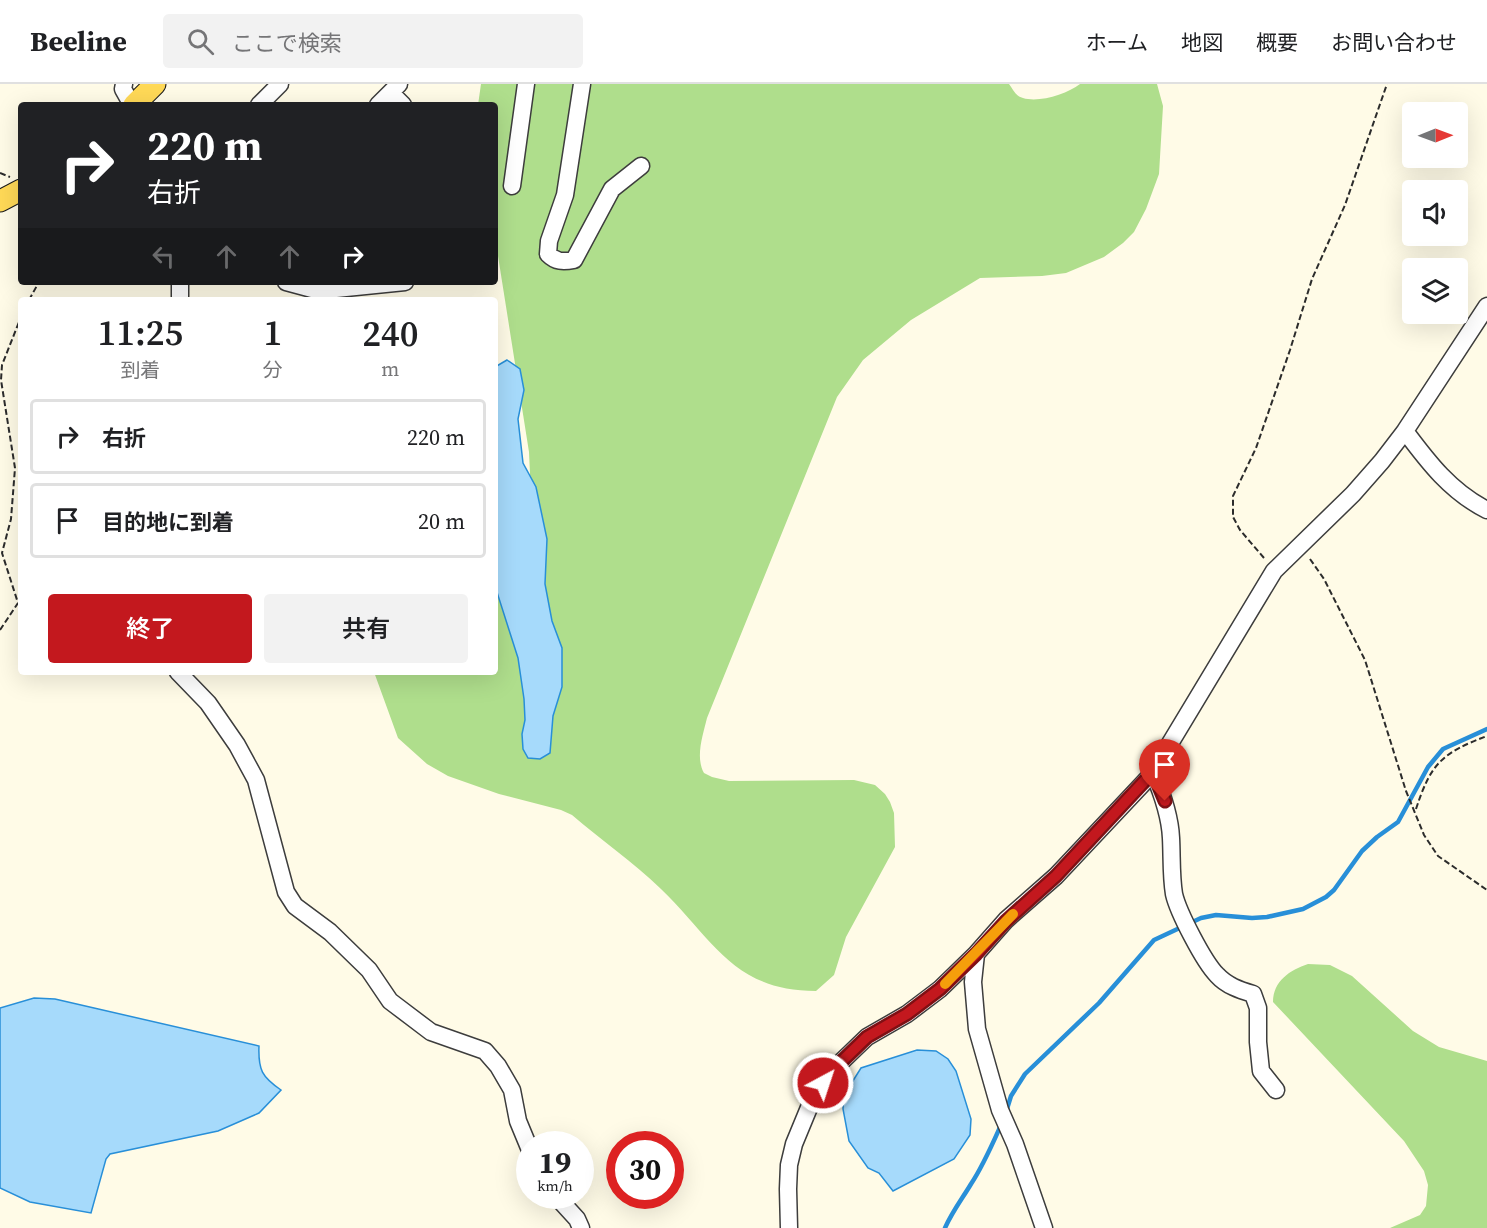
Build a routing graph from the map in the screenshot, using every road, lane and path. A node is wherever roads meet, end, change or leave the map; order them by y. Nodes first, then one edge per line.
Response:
1 (124, 84) edge
2 (155, 84) edge
3 (280, 84) edge
4 (526, 84) edge
5 (582, 84) edge
6 (1387, 84) edge
7 (395, 88) edge
8 (131, 102) edge
9 (136, 102) edge
10 (262, 102) edge
11 (381, 102) edge
12 (402, 102) edge
13 (641, 166) dead end
14 (512, 186) dead end
15 (18, 192) edge
16 (0, 201) edge
17 (375, 285) edge
18 (315, 286) edge
19 (1487, 306) edge
20 (18, 325) edge
21 (1405, 431) junction
22 (1487, 510) edge
23 (1300, 544) junction
24 (1274, 571) junction
25 (18, 599) edge
26 (18, 603) edge
27 (0, 630) edge
28 (181, 675) edge
29 (1487, 736) edge
30 (1153, 772) junction
31 (1415, 810) junction
32 (1487, 890) edge
33 (976, 954) junction
34 (1276, 1090) dead end
35 (522, 1131) edge
36 (568, 1209) edge
37 (581, 1228) edge
38 (789, 1228) edge
39 (1044, 1228) edge

1 - 8 street
2 - 9 main road
3 - 10 street
4 - 14 street
5 - 13 street
6 - 24 path
7 - 11 street
7 - 12 street
15 - 16 main road
17 - 18 street
19 - 21 street
20 - 25 path
21 - 22 street
21 - 23 street
23 - 24 street
23 - 31 path
24 - 30 street
26 - 27 path
28 - 35 street
29 - 31 path
30 - 33 street
30 - 34 street
31 - 32 path
33 - 38 street
33 - 39 street
36 - 37 street

